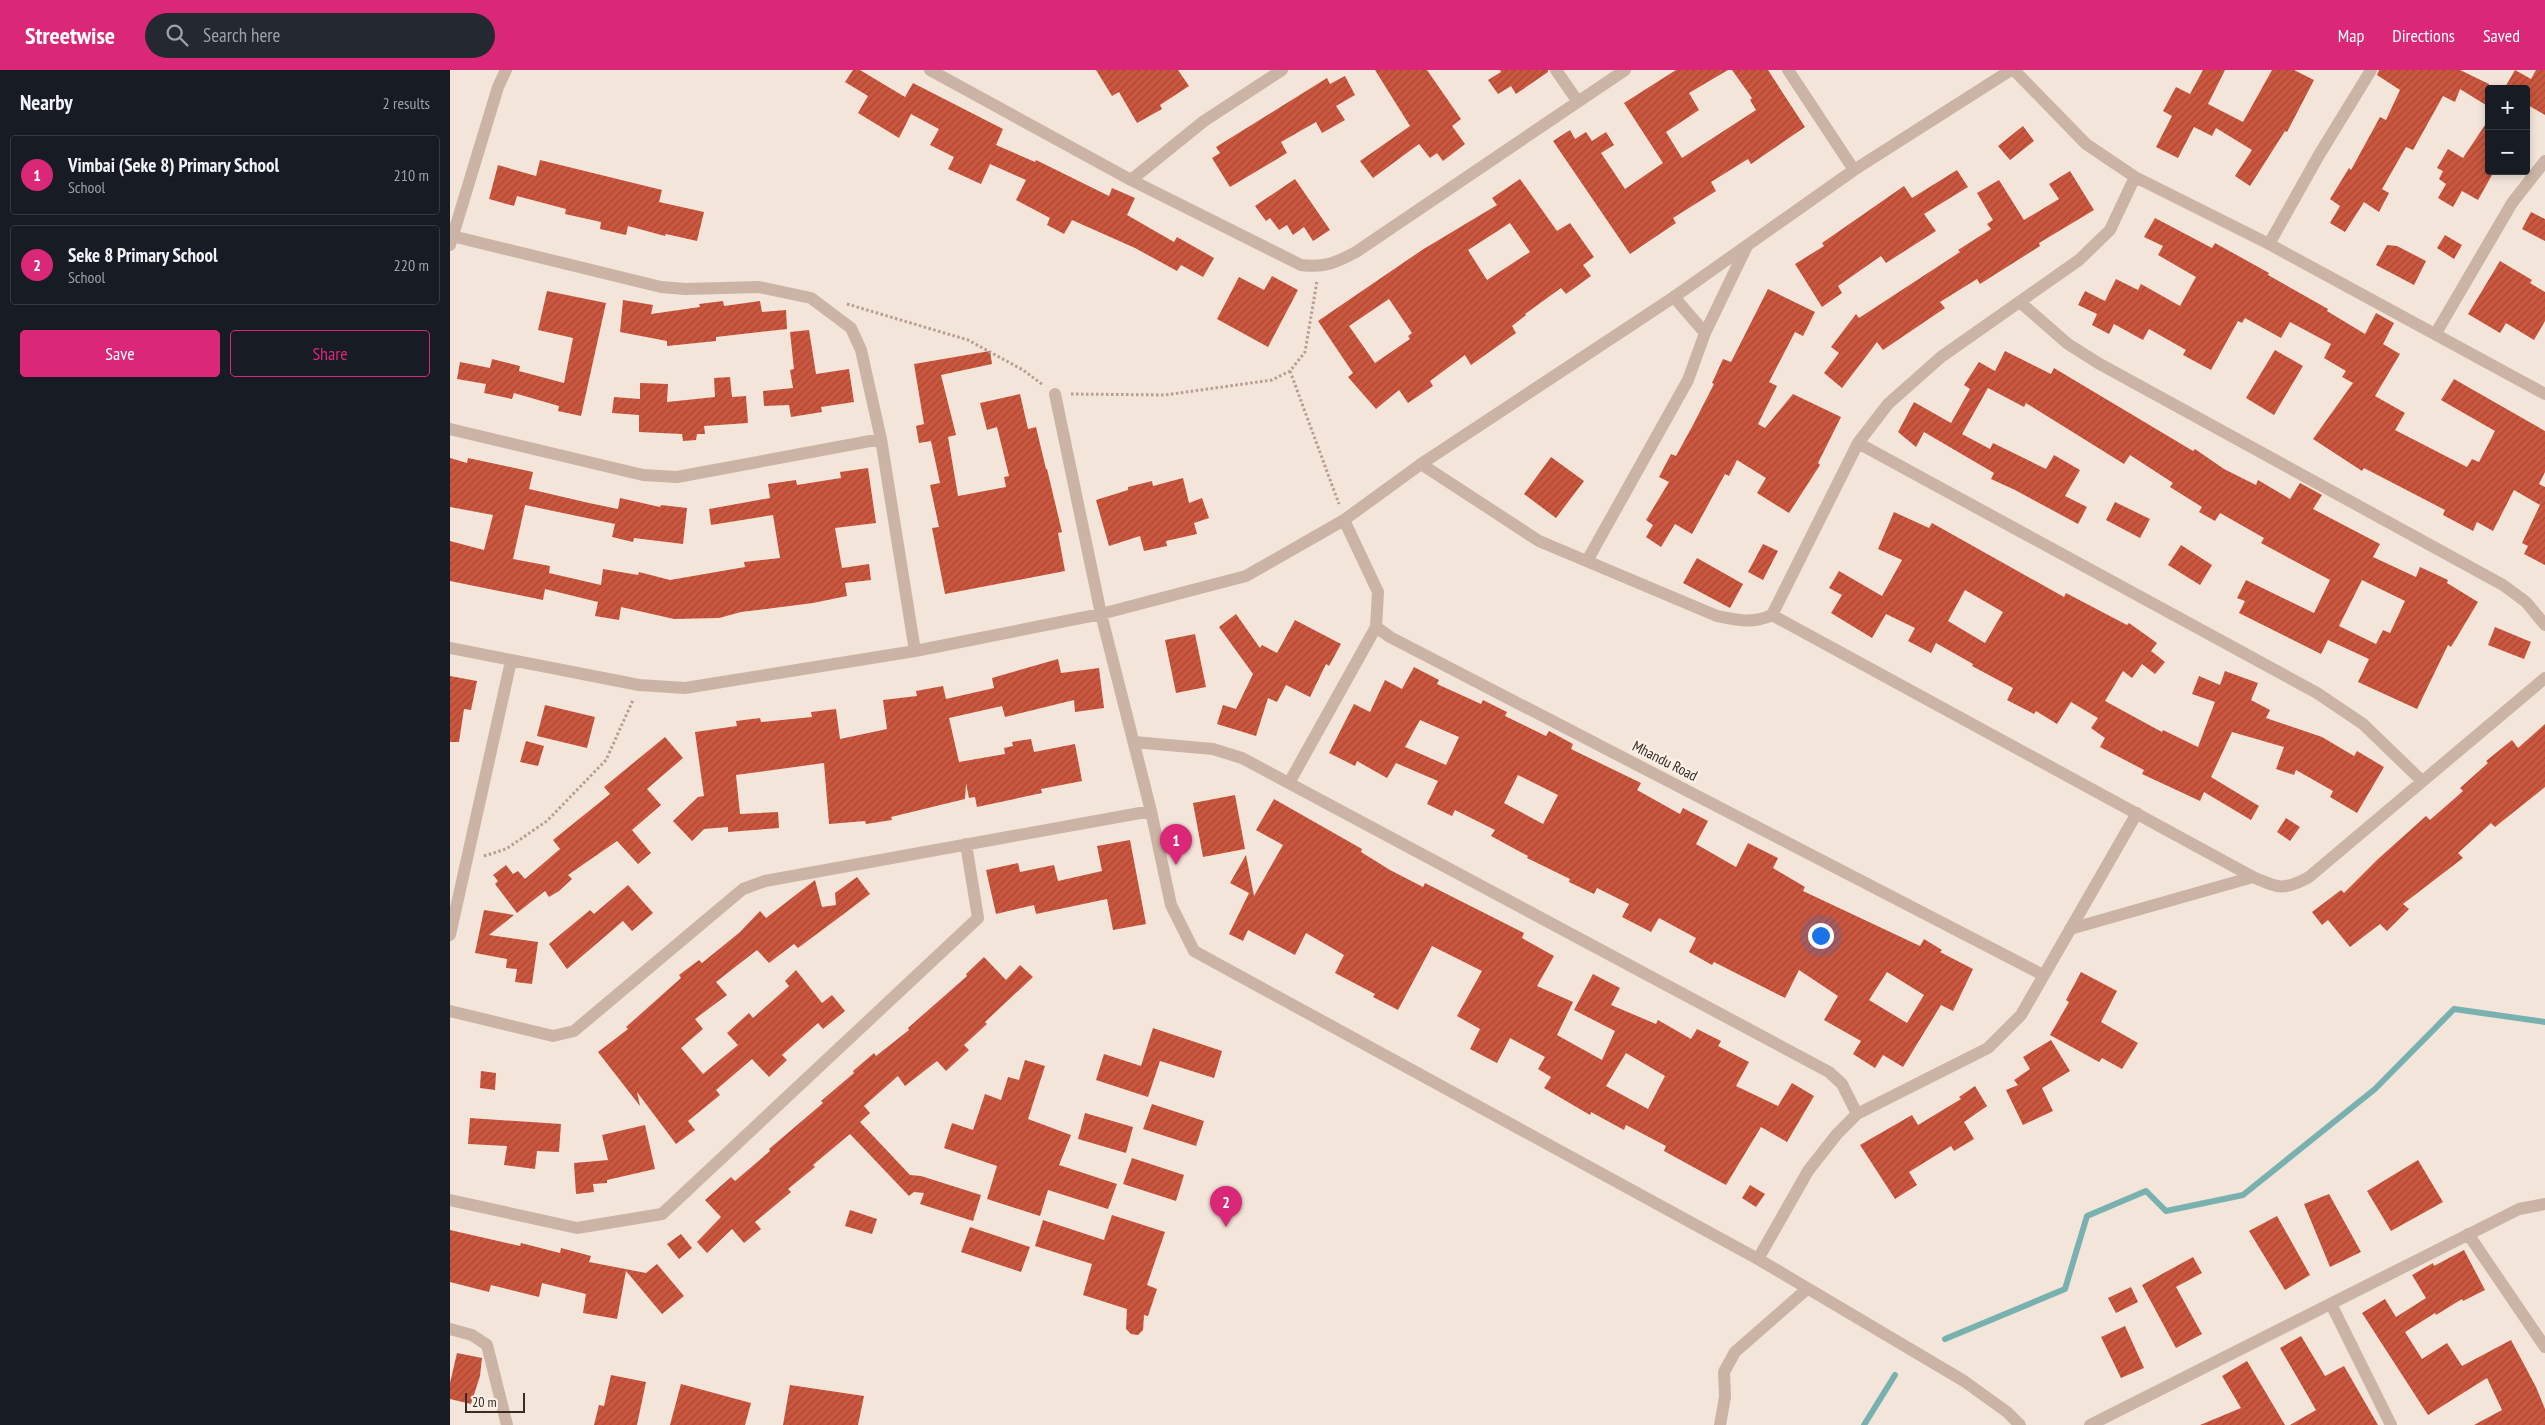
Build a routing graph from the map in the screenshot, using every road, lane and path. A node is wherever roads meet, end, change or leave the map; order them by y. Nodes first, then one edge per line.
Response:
1 (506, 70) edge
2 (930, 70) edge
3 (954, 70) edge
4 (1282, 70) edge
5 (1556, 70) edge
6 (1625, 70) edge
7 (1788, 70) edge
8 (2013, 70) edge
9 (2371, 70) edge
10 (943, 78) junction
11 (1578, 102) junction
12 (2543, 168) edge
13 (1854, 170) junction
14 (2135, 177) junction
15 (1130, 180) junction
16 (451, 241) edge
17 (2269, 244) junction
18 (1747, 246) junction
19 (1319, 268) junction
20 (1674, 297) junction
21 (838, 302) dead end
22 (2021, 303) junction
23 (1705, 333) junction
24 (2436, 333) junction
25 (1290, 371) junction
26 (1056, 394) junction
27 (2545, 394) edge
28 (450, 430) edge
29 (880, 439) junction
30 (1858, 443) junction
31 (1421, 464) junction
32 (1344, 520) junction
33 (1587, 561) junction
34 (1102, 614) junction
35 (1772, 615) junction
36 (2545, 625) edge
37 (1376, 627) junction
38 (450, 648) edge
39 (915, 651) junction
40 (511, 661) junction
41 (2545, 678) edge
42 (639, 685) junction
43 (1134, 742) junction
44 (2422, 782) junction
45 (1288, 783) junction
46 (1151, 811) junction
47 (2136, 813) junction
48 (966, 844) junction
49 (466, 861) junction
50 (2253, 877) junction
51 (2070, 929) junction
52 (450, 935) edge
53 (2043, 975) junction
54 (450, 1011) edge
55 (1857, 1114) junction
56 (450, 1200) edge
57 (2545, 1204) edge
58 (2468, 1234) junction
59 (1758, 1259) junction
60 (1807, 1289) junction
61 (2331, 1304) junction
62 (450, 1329) edge
63 (2545, 1347) edge
64 (507, 1425) edge
65 (1720, 1425) edge
66 (2020, 1425) edge
67 (2090, 1425) edge
68 (2391, 1425) edge

1 - 16 street
2 - 10 street
3 - 10 street
4 - 15 street
5 - 11 street
6 - 11 street
7 - 13 street
8 - 13 street
8 - 14 street
9 - 17 street
10 - 15 street
11 - 19 street
12 - 24 street
13 - 18 street
14 - 17 street
14 - 22 street
15 - 19 street
16 - 29 street
17 - 24 street
18 - 20 street
18 - 23 street
19 - 25 path
20 - 23 street
20 - 31 street
21 - 26 path
22 - 30 street
22 - 36 street
23 - 33 street
24 - 27 street
25 - 26 path
25 - 32 path
26 - 34 street
28 - 29 street
29 - 39 street
30 - 35 street
30 - 44 street
31 - 32 street
31 - 33 street
32 - 34 street
32 - 37 street
33 - 35 street
34 - 39 street
34 - 43 street
35 - 47 street
37 - 45 street
37 - 53 street, Mhandu Road
38 - 40 street
39 - 42 street
40 - 42 street
40 - 49 street
41 - 44 street
42 - 49 path
43 - 45 street
43 - 46 street
44 - 50 street
45 - 55 street
46 - 48 street
46 - 59 street
47 - 50 street
47 - 51 street
48 - 54 street
48 - 56 street
49 - 52 street
50 - 51 street
51 - 53 street
53 - 55 street
55 - 59 street
57 - 58 street
58 - 61 street
58 - 63 street
59 - 60 street
60 - 65 street
60 - 66 street
61 - 67 street
61 - 68 street
62 - 64 street

